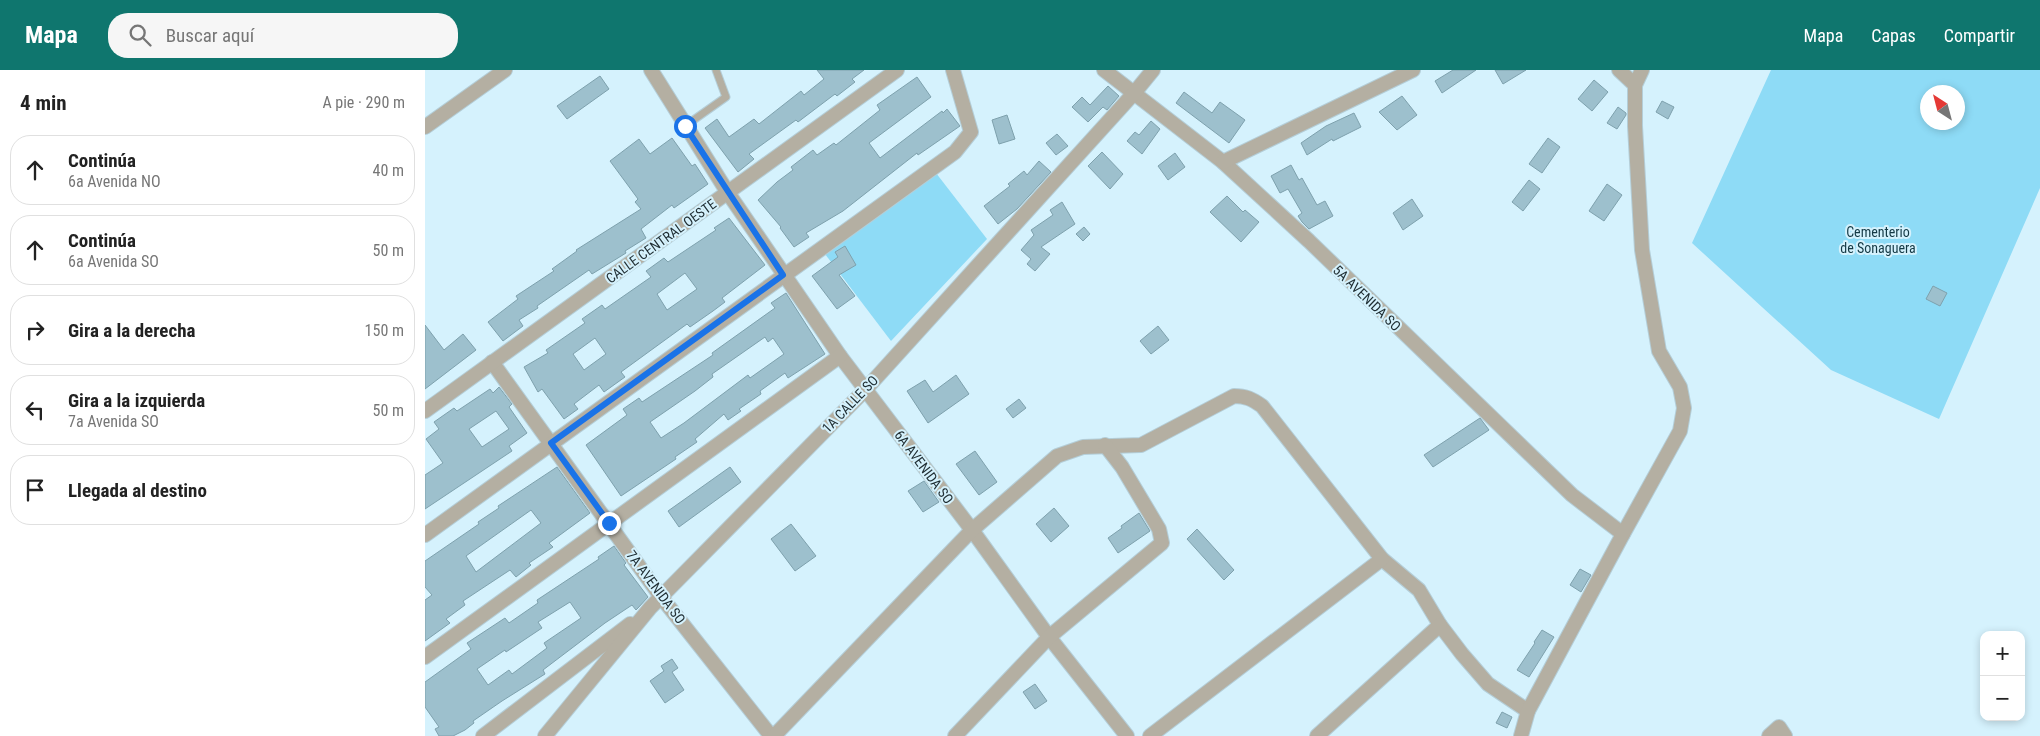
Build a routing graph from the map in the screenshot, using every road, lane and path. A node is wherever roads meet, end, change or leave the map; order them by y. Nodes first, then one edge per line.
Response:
1 (505, 70) edge
2 (651, 70) edge
3 (715, 70) edge
4 (897, 70) edge
5 (953, 70) edge
6 (1105, 70) edge
7 (1153, 70) edge
8 (1413, 70) edge
9 (1619, 70) edge
10 (1642, 70) edge
11 (1635, 85) junction
12 (1135, 92) junction
13 (685, 126) junction
14 (425, 127) edge
15 (1223, 162) junction
16 (728, 193) junction
17 (783, 275) junction
18 (840, 356) junction
19 (492, 362) junction
20 (865, 390) junction
21 (425, 411) edge
22 (551, 443) junction
23 (1105, 445) junction
24 (609, 523) junction
25 (972, 530) junction
26 (1623, 534) junction
27 (425, 536) edge
28 (1382, 559) junction
29 (663, 598) junction
30 (651, 608) junction
31 (1440, 625) junction
32 (1049, 637) junction
33 (425, 656) edge
34 (1528, 711) junction
35 (483, 736) edge
36 (545, 736) edge
37 (772, 736) edge
38 (955, 736) edge
39 (1127, 736) edge
40 (1150, 736) edge
41 (1317, 736) edge
42 (1521, 736) edge
43 (1769, 736) edge
44 (1785, 736) edge

1 - 14 street
2 - 13 street, 6A AVENIDA SO
3 - 13 lane
4 - 16 street, CALLE CENTRAL OESTE
5 - 17 street
6 - 12 street, 5A AVENIDA SO
7 - 12 street, 1A CALLE SO
8 - 15 street
9 - 11 street
10 - 11 street
11 - 26 street
12 - 15 street, 5A AVENIDA SO
12 - 20 street, 1A CALLE SO
13 - 16 street, 6A AVENIDA SO
15 - 26 street, 5A AVENIDA SO
16 - 17 street, 6A AVENIDA SO
16 - 19 street, CALLE CENTRAL OESTE
17 - 18 street, 6A AVENIDA SO
17 - 22 street
18 - 20 street, 6A AVENIDA SO
18 - 24 street
19 - 21 street, CALLE CENTRAL OESTE
19 - 22 street, 7A AVENIDA SO
20 - 25 street, 6A AVENIDA SO
20 - 29 street, 1A CALLE SO
22 - 24 street, 7A AVENIDA SO
22 - 27 street
23 - 25 street
23 - 28 street
23 - 32 street
24 - 29 street, 7A AVENIDA SO
24 - 33 street
25 - 32 street, 6A AVENIDA SO
25 - 37 street
26 - 34 street
28 - 31 street
28 - 40 street
29 - 30 street, 1A CALLE SO
29 - 37 street, 7A AVENIDA SO
30 - 35 street
30 - 36 street, 1A CALLE SO
31 - 34 street
31 - 41 street
32 - 38 street
32 - 39 street, 6A AVENIDA SO
34 - 42 street
43 - 44 street

